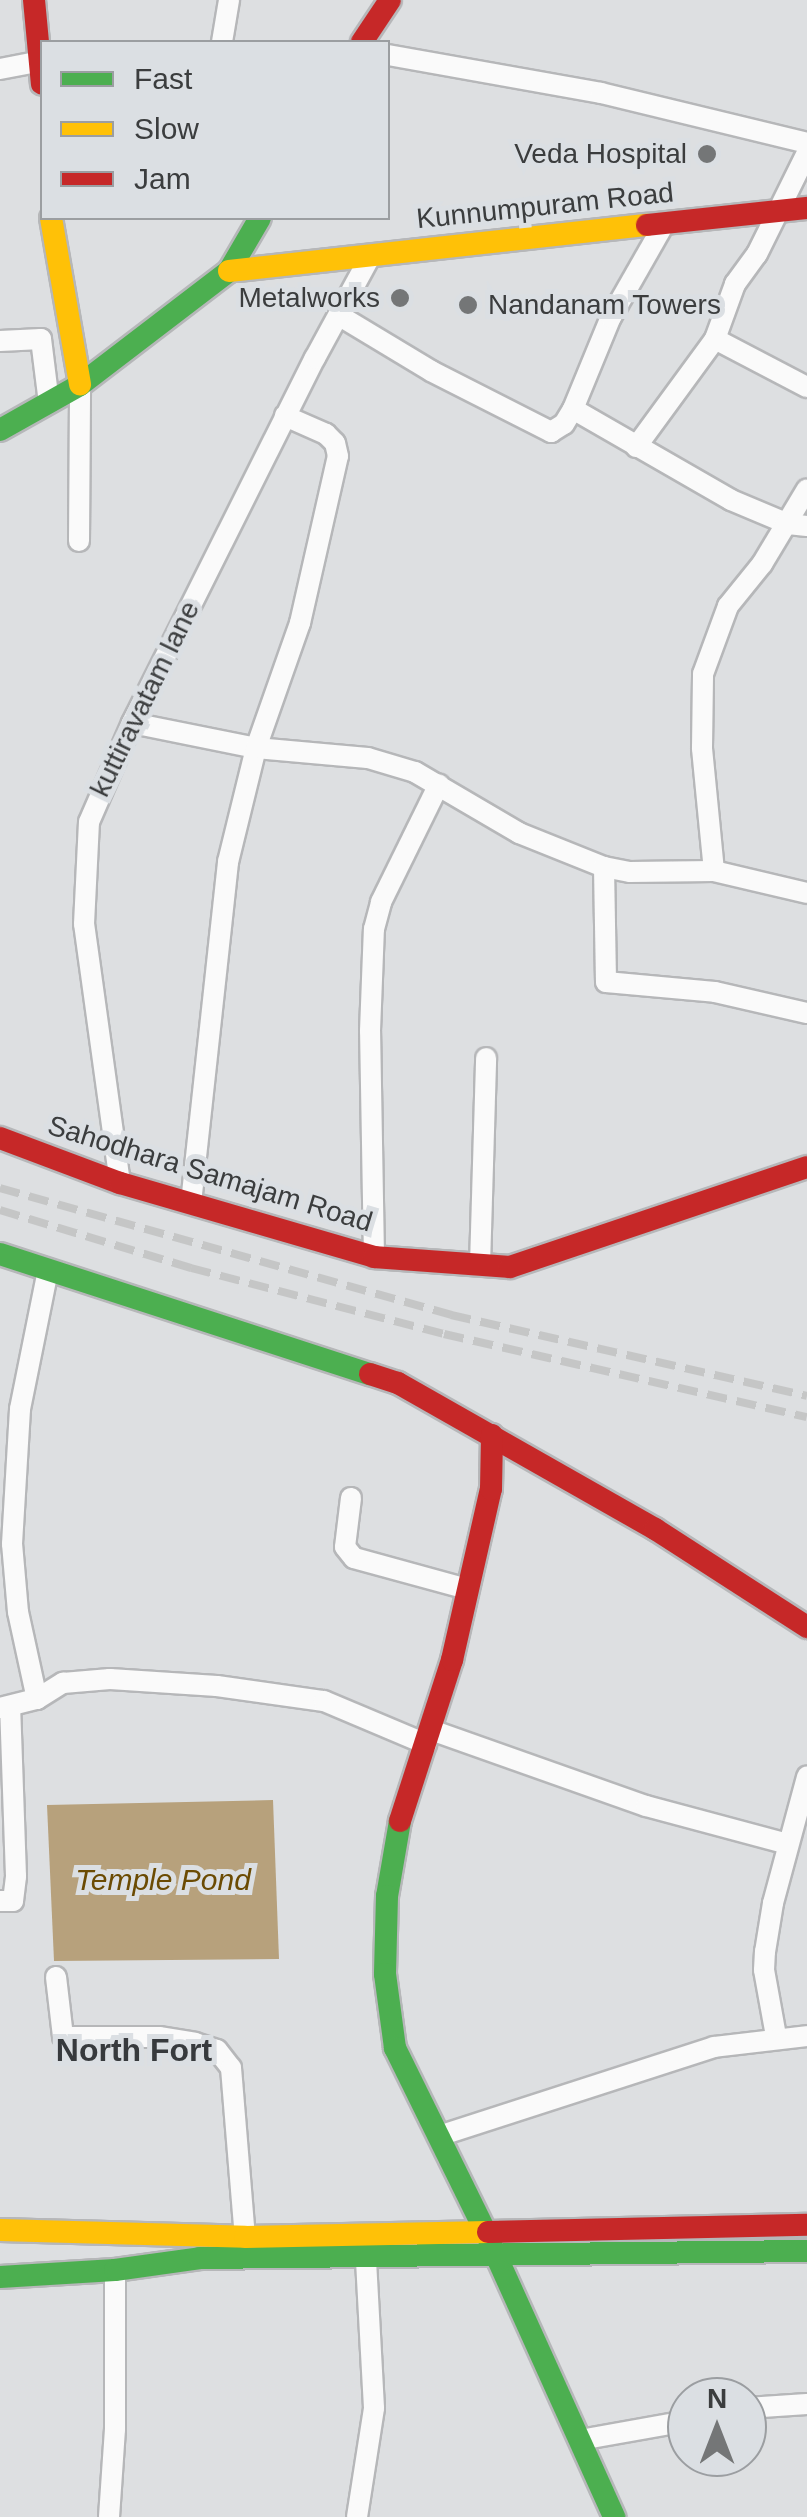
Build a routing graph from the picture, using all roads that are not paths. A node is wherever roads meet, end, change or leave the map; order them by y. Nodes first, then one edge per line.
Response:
1 (34, 0) edge
2 (229, 0) edge
3 (390, 0) edge
4 (222, 40) edge
5 (363, 40) edge
6 (40, 51) edge
7 (390, 54) edge
8 (40, 68) edge
9 (0, 69) edge
10 (807, 144) edge
11 (807, 152) edge
12 (807, 208) edge
13 (780, 210) junction
14 (51, 220) edge
15 (259, 220) edge
16 (664, 224) junction
17 (371, 255) junction
18 (229, 271) junction
19 (340, 316) junction
20 (715, 338) junction
21 (0, 341) edge
22 (80, 385) junction
23 (807, 387) edge
24 (49, 403) junction
25 (573, 409) junction
26 (285, 416) junction
27 (0, 430) edge
28 (636, 447) junction
29 (807, 489) edge
30 (798, 525) edge
31 (79, 541) dead end
32 (132, 723) junction
33 (256, 748) junction
34 (439, 784) junction
35 (604, 867) junction
36 (714, 871) junction
37 (807, 892) edge
38 (807, 1013) edge
39 (486, 1058) dead end
40 (0, 1138) edge
41 (807, 1167) edge
42 (120, 1183) junction
43 (191, 1203) junction
44 (0, 1254) edge
45 (374, 1257) junction
46 (480, 1264) junction
47 (48, 1270) junction
48 (492, 1435) junction
49 (350, 1498) dead end
50 (467, 1589) junction
51 (807, 1627) edge
52 (37, 1699) junction
53 (5, 1707) edge
54 (428, 1737) junction
55 (807, 1776) edge
56 (788, 1844) junction
57 (0, 1901) edge
58 (56, 1977) dead end
59 (776, 2036) junction
60 (807, 2036) edge
61 (439, 2136) junction
62 (807, 2214) edge
63 (807, 2226) edge
64 (734, 2228) junction
65 (0, 2230) edge
66 (486, 2233) junction
67 (246, 2237) junction
68 (807, 2254) edge
69 (495, 2256) junction
70 (366, 2258) junction
71 (115, 2270) junction
72 (0, 2277) edge
73 (807, 2404) edge
74 (767, 2407) edge
75 (667, 2425) edge
76 (580, 2440) junction
77 (108, 2517) edge
78 (357, 2517) edge
79 (614, 2517) edge

1 - 6 street
2 - 4 street
3 - 5 street
7 - 10 street
8 - 9 street
11 - 13 street
12 - 13 street, Kunnumpuram Road
13 - 16 street, Kunnumpuram Road
13 - 20 street
14 - 22 street
15 - 18 street
16 - 17 street, Kunnumpuram Road
16 - 25 street
17 - 18 street, Kunnumpuram Road
17 - 19 street, kuttiravatam lane
18 - 22 street
19 - 25 street
19 - 26 street, kuttiravatam lane
20 - 23 street
20 - 28 street
21 - 24 street
22 - 24 street
22 - 31 street
24 - 27 street
25 - 28 street
26 - 32 street, kuttiravatam lane
26 - 33 street
28 - 30 street
29 - 30 street
30 - 36 street
32 - 33 street
32 - 42 street, kuttiravatam lane
33 - 34 street
33 - 43 street
34 - 35 street
34 - 45 street
35 - 36 street
35 - 38 street
36 - 37 street
39 - 46 street
40 - 42 street, Sahodhara Samajam Road
41 - 46 street, Sahodhara Samajam Road
42 - 43 street, Sahodhara Samajam Road
43 - 45 street, Sahodhara Samajam Road
44 - 47 street
45 - 46 street, Sahodhara Samajam Road
47 - 48 street
47 - 52 street
48 - 50 street
48 - 51 street
49 - 50 street
50 - 54 street
52 - 53 street
52 - 54 street
53 - 57 street
54 - 56 street
54 - 61 street
55 - 56 street
56 - 59 street
58 - 67 street
59 - 60 street
59 - 61 street
61 - 66 street
62 - 64 street
63 - 64 street
64 - 66 street
65 - 67 street
66 - 67 street
66 - 69 street
68 - 69 street
69 - 70 street
69 - 76 street
70 - 71 street
70 - 78 street
71 - 72 street
71 - 77 street
73 - 74 street
75 - 76 street
76 - 79 street

